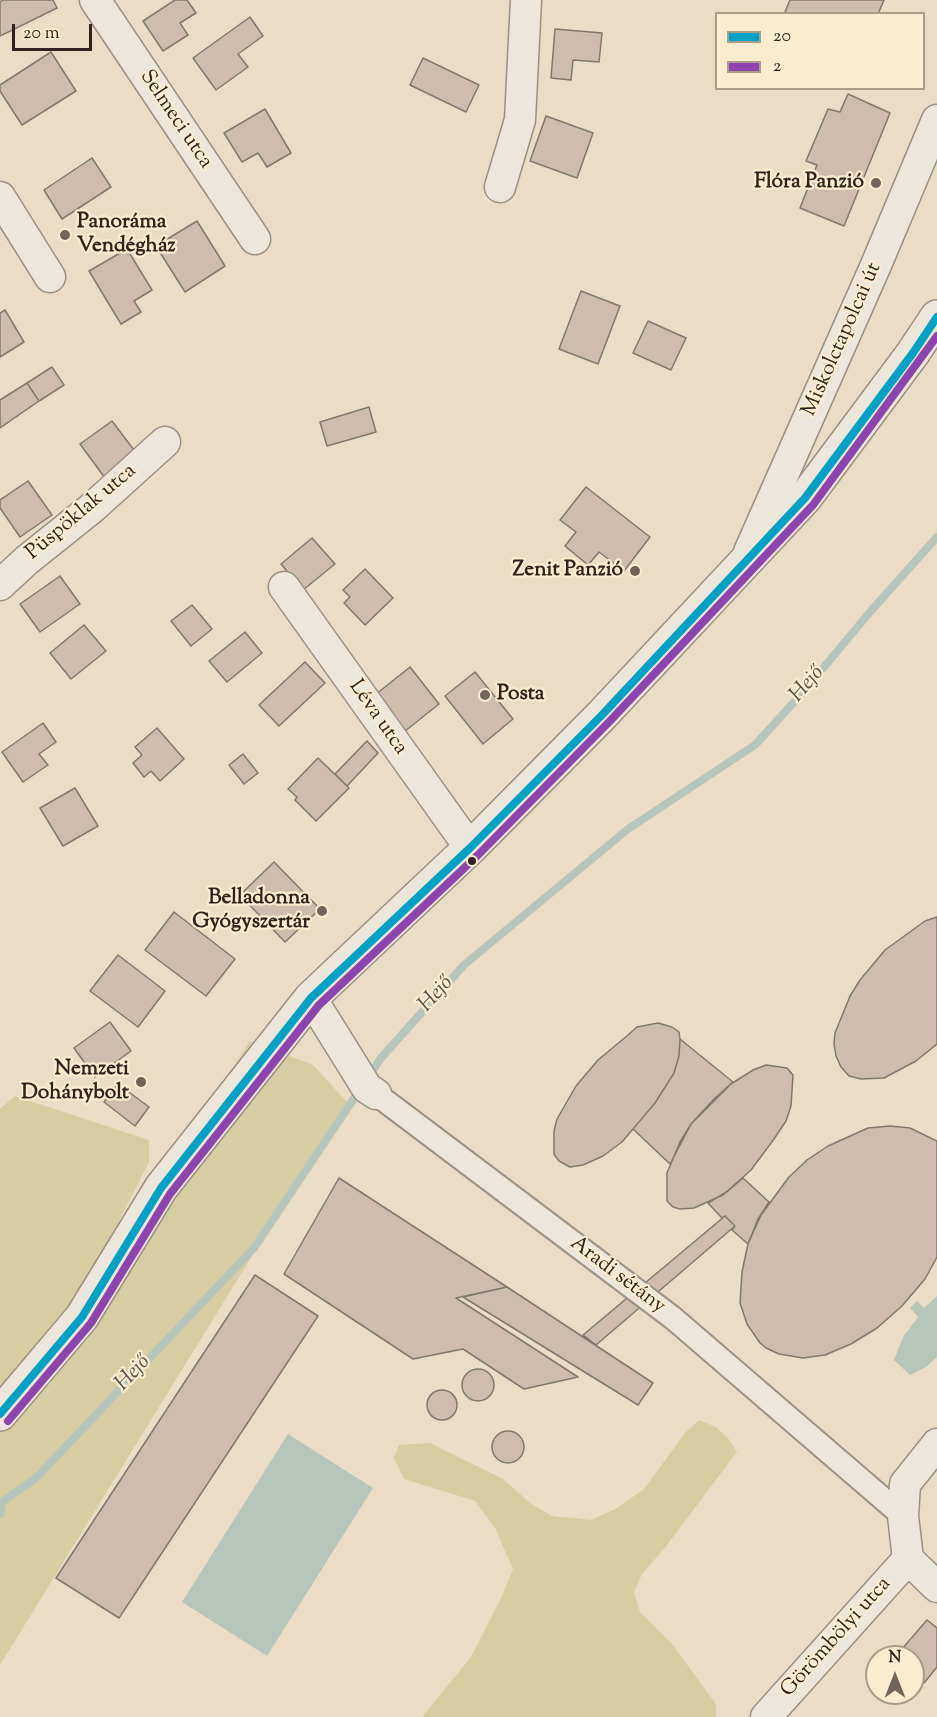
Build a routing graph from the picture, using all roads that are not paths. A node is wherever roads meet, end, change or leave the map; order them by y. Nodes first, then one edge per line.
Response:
1 (95, 0) edge
2 (526, 0) edge
3 (937, 120) edge
4 (500, 187) dead end
5 (0, 197) edge
6 (255, 239) dead end
7 (50, 277) dead end
8 (937, 316) edge
9 (925, 349) edge
10 (165, 442) dead end
11 (747, 558) junction
12 (0, 585) edge
13 (284, 587) dead end
14 (470, 848) junction
15 (311, 998) junction
16 (376, 1094) joint
17 (0, 1414) edge
18 (937, 1444) edge
19 (903, 1516) junction
20 (908, 1559) junction
21 (937, 1587) edge
22 (766, 1717) edge

1 - 6 street, Selmeci utca
2 - 4 street
3 - 11 street, Miskolctapolcai út
5 - 7 street
8 - 9 street, Miskolctapolcai út
9 - 11 street, Miskolctapolcai út
10 - 12 street, Püspöklak utca
11 - 14 street, Miskolctapolcai út
13 - 14 street, Léva utca
14 - 15 street, Miskolctapolcai út
15 - 16 street, Aradi sétány
15 - 17 street, Miskolctapolcai út
16 - 19 street, Aradi sétány
18 - 19 street
19 - 20 street
20 - 21 street
20 - 22 street, Görömbölyi utca

